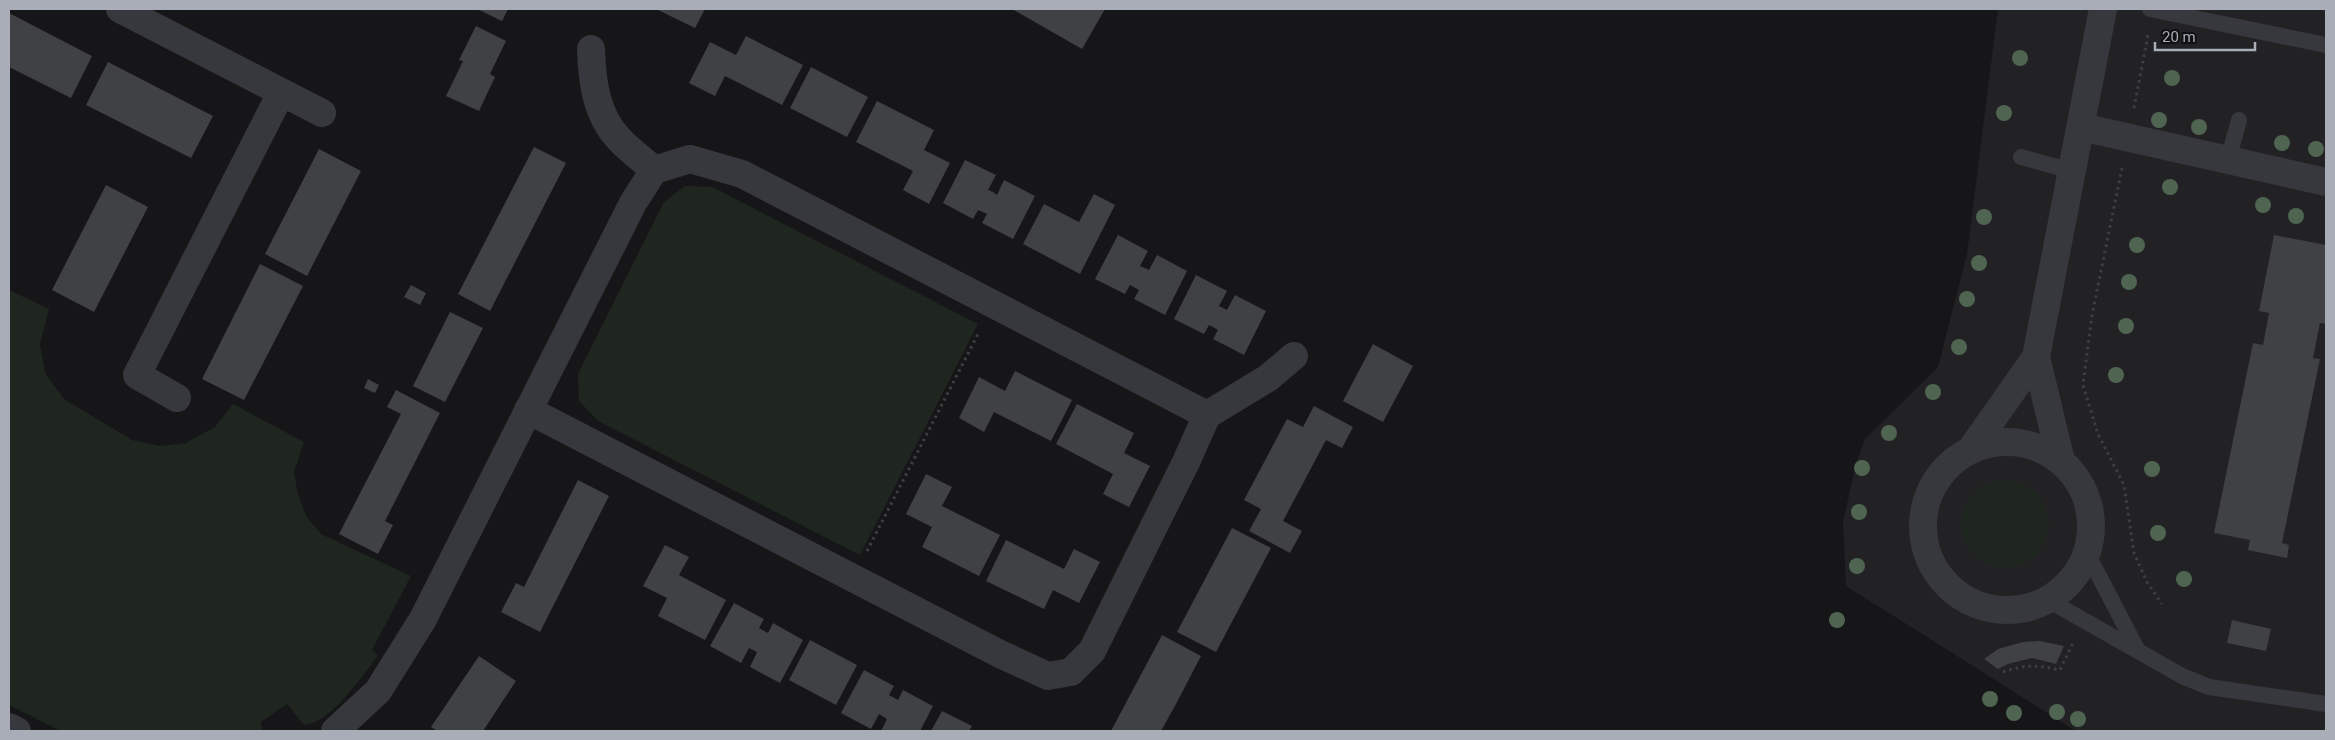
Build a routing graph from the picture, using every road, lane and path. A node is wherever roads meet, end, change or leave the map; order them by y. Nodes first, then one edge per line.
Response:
1 (120, 9) edge
2 (2103, 9) edge
3 (2151, 9) edge
4 (2212, 15) edge
5 (2326, 45) edge
6 (591, 49) dead end
7 (281, 93) junction
8 (322, 113) dead end
9 (2239, 120) dead end
10 (2081, 127) junction
11 (2128, 138) junction
12 (2021, 157) dead end
13 (2228, 160) junction
14 (654, 170) junction
15 (2072, 171) junction
16 (2326, 182) edge
17 (993, 304) junction
18 (1294, 356) dead end
19 (2036, 356) junction
20 (176, 398) dead end
21 (528, 410) junction
22 (1207, 415) junction
23 (1972, 448) junction
24 (2061, 461) junction
25 (2087, 552) junction
26 (853, 579) junction
27 (2048, 600) junction
28 (2162, 604) dead end
29 (2084, 620) junction
30 (2137, 649) junction
31 (2003, 672) dead end
32 (2326, 704) edge
33 (9, 727) edge
34 (17, 731) edge
35 (334, 731) edge

1 - 7 street
2 - 10 street
3 - 4 lane
3 - 11 path
4 - 5 lane
6 - 14 street
7 - 8 street
7 - 20 street
9 - 13 lane
10 - 11 street
10 - 15 street
11 - 13 street
11 - 28 path
12 - 15 lane
13 - 16 street
14 - 17 street
14 - 21 street
15 - 19 street
17 - 22 street
17 - 26 path
18 - 22 street
19 - 23 street
19 - 24 street
21 - 26 street
21 - 35 street
22 - 26 street
23 - 24 street
23 - 27 street
24 - 25 street
25 - 27 street
25 - 30 lane
27 - 29 lane
29 - 30 lane
29 - 31 path
30 - 32 lane
33 - 34 street

